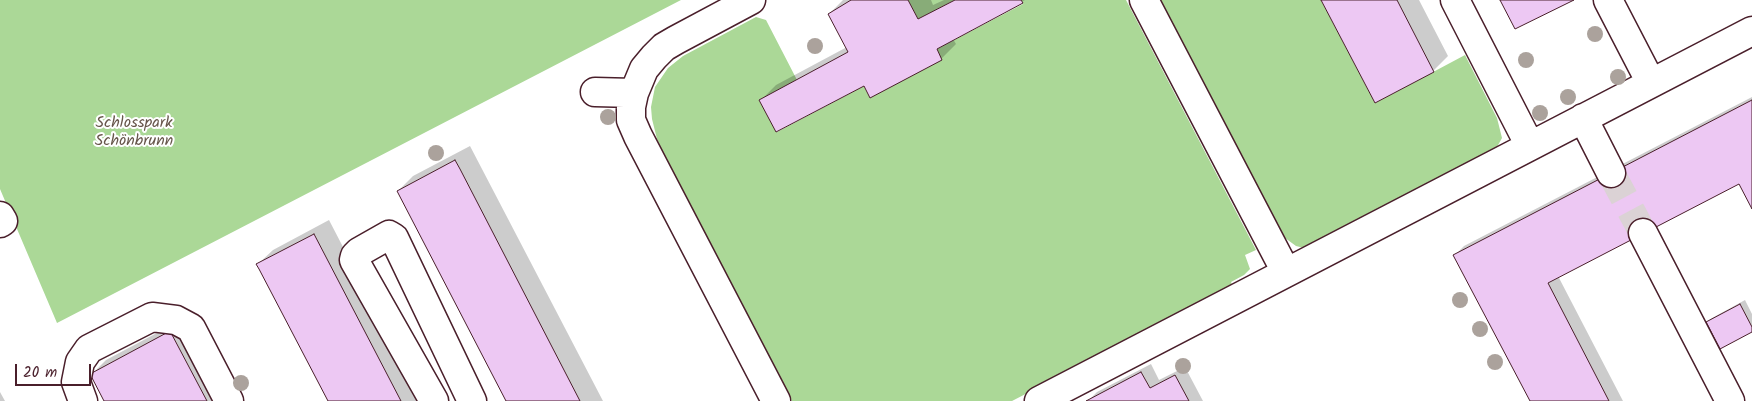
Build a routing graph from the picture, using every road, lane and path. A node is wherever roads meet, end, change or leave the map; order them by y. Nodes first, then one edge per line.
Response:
1 (751, 0) edge
2 (1144, 0) edge
3 (1454, 0) edge
4 (1608, 0) edge
5 (1752, 31) edge
6 (1651, 83) junction
7 (595, 92) dead end
8 (634, 93) junction
9 (1584, 118) junction
10 (1530, 146) junction
11 (1612, 173) tunnel mouth
12 (0, 216) edge
13 (0, 223) edge
14 (1643, 233) tunnel mouth
15 (1286, 272) junction
16 (84, 401) edge
17 (230, 401) edge
18 (434, 401) edge
19 (472, 401) edge
20 (776, 401) edge
21 (1039, 401) edge
22 (1730, 401) edge

1 - 8 lane
2 - 15 lane
3 - 10 lane
4 - 6 lane
5 - 6 lane
6 - 9 lane
7 - 8 lane
8 - 20 lane
9 - 10 lane
9 - 11 lane
10 - 15 lane
12 - 13 lane
14 - 22 lane
15 - 21 lane
16 - 17 lane
18 - 19 lane

